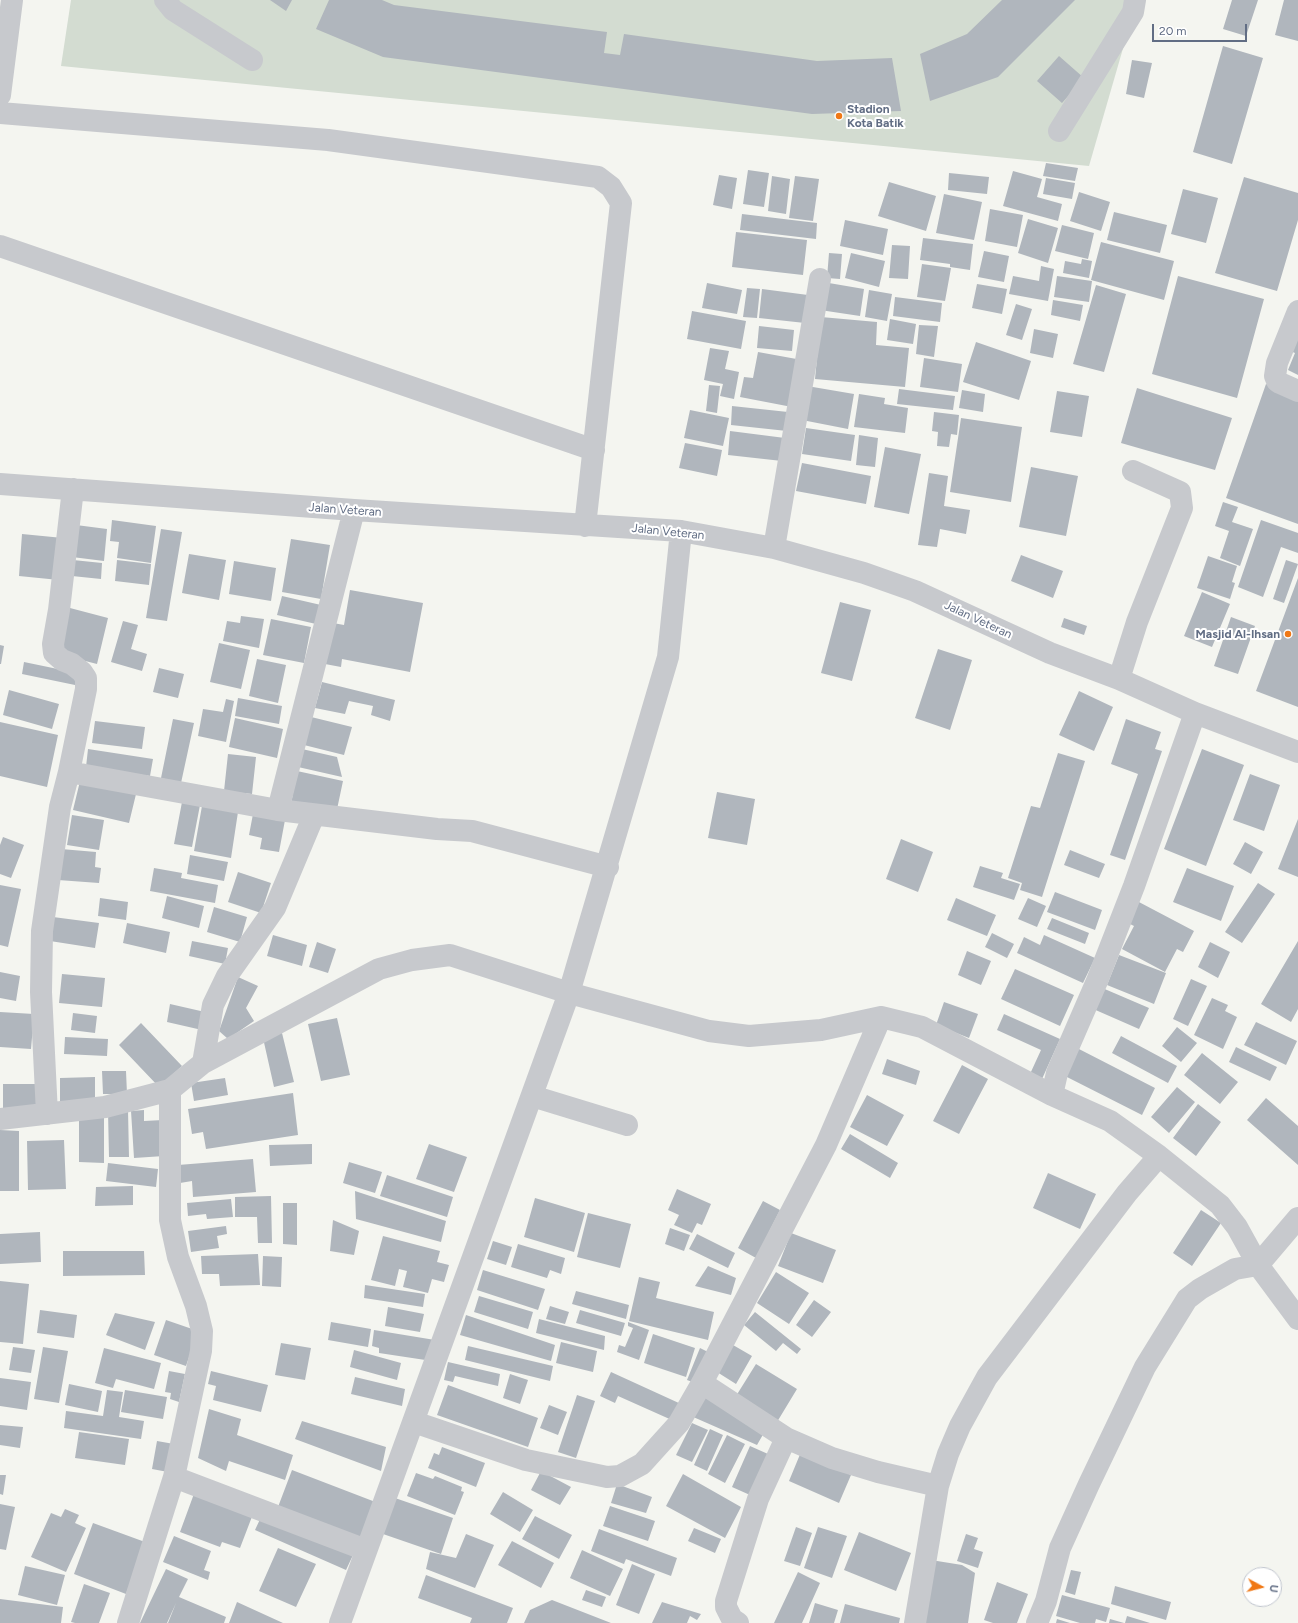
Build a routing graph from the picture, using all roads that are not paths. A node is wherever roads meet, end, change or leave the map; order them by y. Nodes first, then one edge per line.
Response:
1 (12, 0) edge
2 (165, 0) edge
3 (1135, 0) edge
4 (252, 60) dead end
5 (0, 94) edge
6 (0, 113) edge
7 (1059, 131) dead end
8 (0, 246) edge
9 (820, 279) dead end
10 (1298, 311) edge
11 (1298, 391) edge
12 (594, 450) junction
13 (1133, 471) dead end
14 (0, 484) edge
15 (73, 489) junction
16 (354, 510) junction
17 (585, 526) junction
18 (681, 531) junction
19 (774, 548) junction
20 (1119, 679) junction
21 (1195, 713) junction
22 (1298, 752) edge
23 (69, 772) junction
24 (278, 810) junction
25 (314, 816) junction
26 (608, 867) junction
27 (569, 993) junction
28 (881, 1017) junction
29 (203, 1063) junction
30 (170, 1090) junction
31 (1052, 1095) junction
32 (532, 1096) junction
33 (47, 1114) junction
34 (0, 1119) edge
35 (627, 1125) dead end
36 (1159, 1156) junction
37 (1298, 1218) edge
38 (1258, 1265) junction
39 (1298, 1320) edge
40 (702, 1383) junction
41 (414, 1422) junction
42 (786, 1438) junction
43 (174, 1477) junction
44 (938, 1486) junction
45 (366, 1550) junction
46 (128, 1623) edge
47 (340, 1623) edge
48 (738, 1623) edge
49 (915, 1623) edge
50 (1037, 1623) edge

1 - 5 street
2 - 4 street
3 - 7 street
6 - 12 street
8 - 12 street
9 - 19 street
10 - 11 street
12 - 17 street
13 - 20 street
14 - 15 street, Jalan Veteran
15 - 16 street, Jalan Veteran
15 - 23 street
16 - 17 street, Jalan Veteran
16 - 24 street
17 - 18 street, Jalan Veteran
18 - 19 street, Jalan Veteran
18 - 26 street
19 - 20 street, Jalan Veteran
20 - 21 street, Jalan Veteran
21 - 22 street, Jalan Veteran
21 - 31 street
23 - 24 street
23 - 33 street
24 - 25 street
25 - 26 street
25 - 29 street
26 - 27 street
27 - 28 street
27 - 29 street
27 - 32 street
28 - 31 street
28 - 40 street
29 - 30 street
30 - 33 street
30 - 43 street
31 - 36 street
32 - 35 street
32 - 41 street
33 - 34 street
36 - 38 street
36 - 44 street
37 - 38 street
38 - 39 street
38 - 50 street
40 - 41 street
40 - 42 street
41 - 45 street
42 - 44 street
42 - 48 street
43 - 45 street
43 - 46 street
44 - 49 street
45 - 47 street

